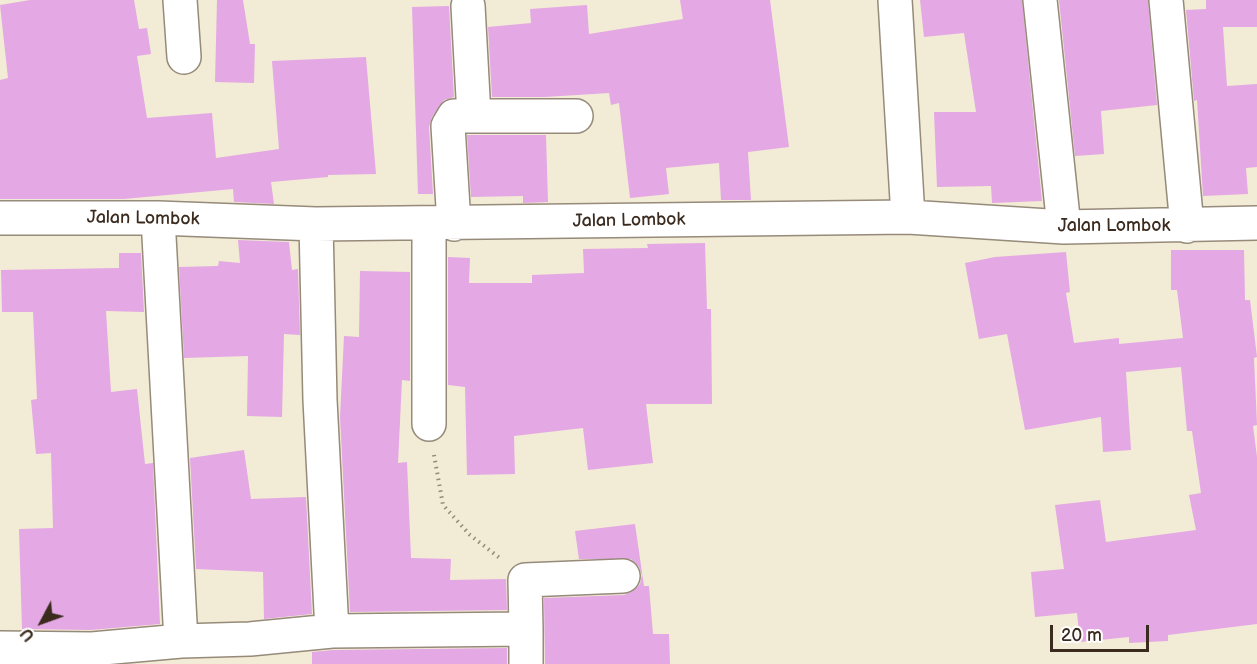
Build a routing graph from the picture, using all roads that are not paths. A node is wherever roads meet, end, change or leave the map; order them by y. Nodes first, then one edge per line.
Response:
1 (180, 0) edge
2 (896, 0) edge
3 (1040, 0) edge
4 (1166, 0) edge
5 (468, 6) dead end
6 (184, 57) dead end
7 (474, 116) junction
8 (576, 116) dead end
9 (908, 216) junction
10 (0, 218) edge
11 (158, 218) junction
12 (441, 223) junction
13 (1257, 223) edge
14 (315, 224) junction
15 (1187, 226) junction
16 (1064, 227) junction
17 (429, 424) road end
18 (623, 576) dead end
19 (526, 629) junction
20 (332, 631) junction
21 (182, 641) junction
22 (0, 648) edge
23 (526, 664) edge

1 - 6 street
2 - 9 street
3 - 16 street
4 - 15 street
5 - 7 street
7 - 8 street
7 - 12 street
9 - 12 street, Jalan Lombok
9 - 16 street, Jalan Lombok
10 - 11 street, Jalan Lombok
11 - 14 street, Jalan Lombok
11 - 21 street
12 - 14 street, Jalan Lombok
12 - 17 street
13 - 15 street, Jalan Lombok
14 - 20 street
15 - 16 street, Jalan Lombok
18 - 19 street
19 - 20 street
19 - 23 street
20 - 21 street
21 - 22 street

